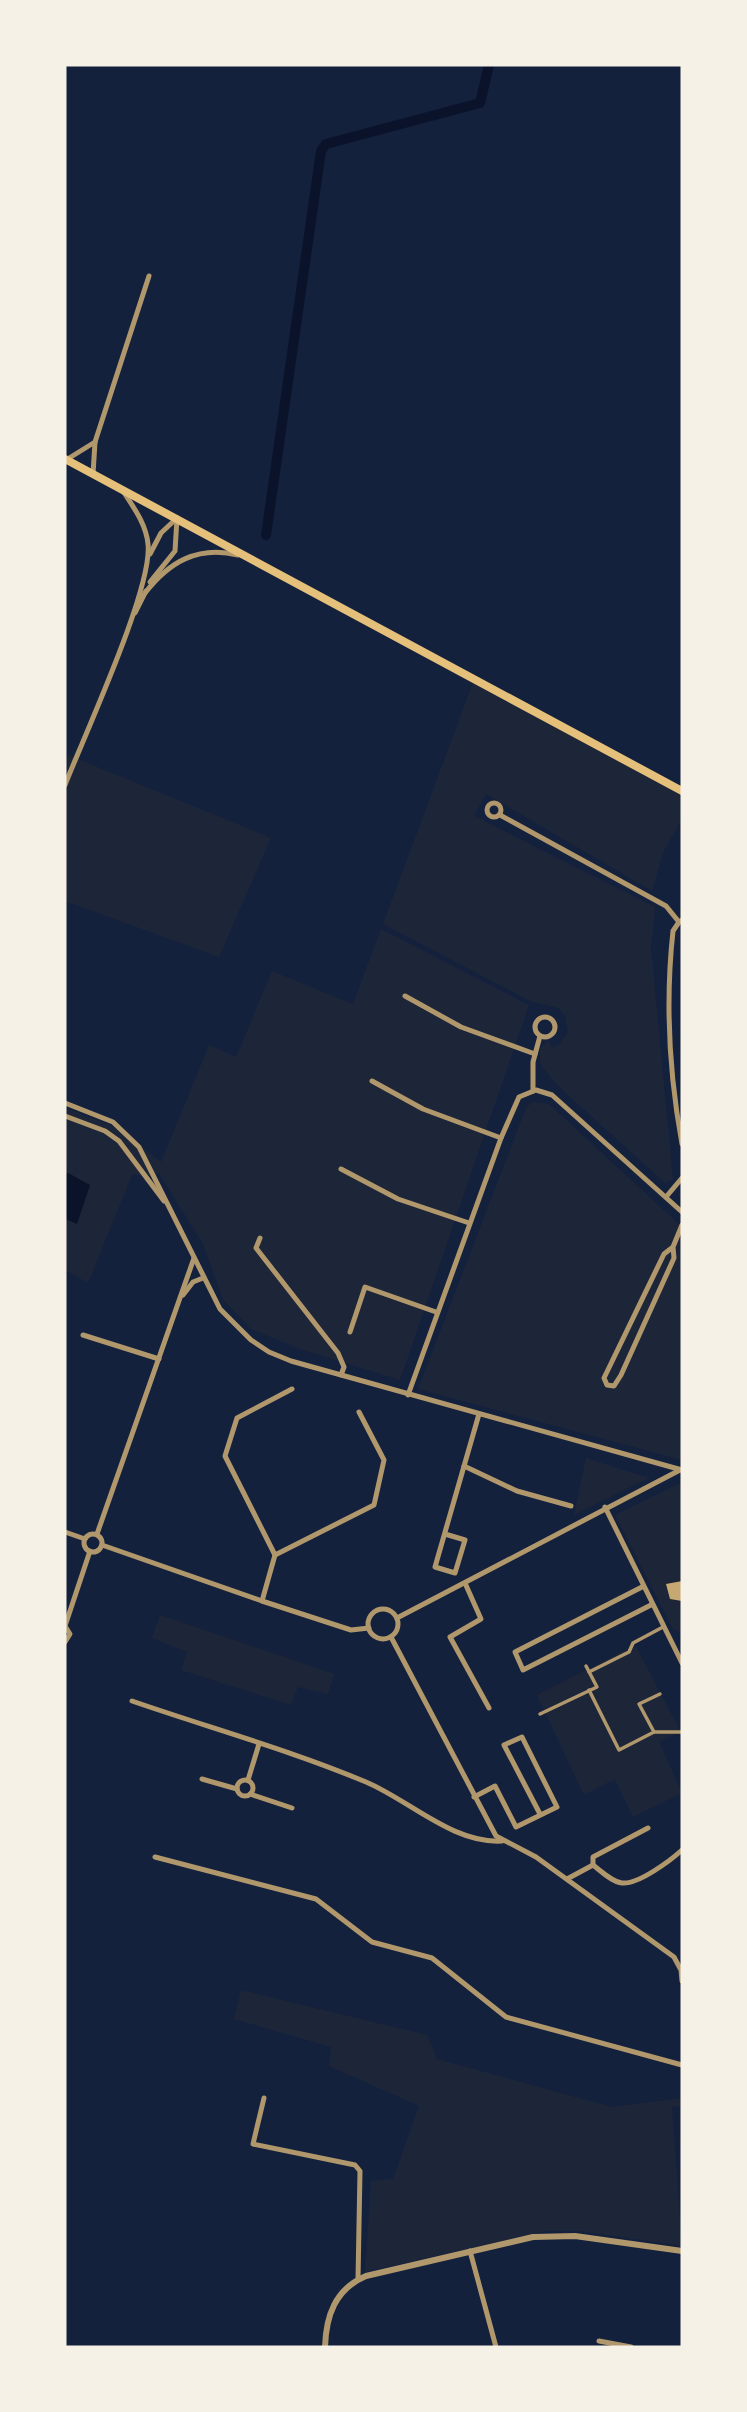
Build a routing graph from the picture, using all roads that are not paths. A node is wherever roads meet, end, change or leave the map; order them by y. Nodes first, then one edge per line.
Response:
1 (149, 276) dead end
2 (95, 442) junction
3 (66, 459) edge
4 (93, 474) junction
5 (121, 489) junction
6 (177, 518) junction
7 (262, 563) junction
8 (147, 564) junction
9 (145, 593) junction
10 (125, 632) junction
11 (65, 785) edge
12 (682, 790) edge
13 (500, 815) dead end
14 (681, 921) edge
15 (405, 996) dead end
16 (540, 1036) dead end
17 (535, 1054) junction
18 (372, 1081) dead end
19 (672, 1085) junction
20 (682, 1090) edge
21 (533, 1091) junction
22 (65, 1103) edge
23 (65, 1116) edge
24 (501, 1138) junction
25 (682, 1144) edge
26 (341, 1169) dead end
27 (682, 1178) edge
28 (666, 1198) junction
29 (172, 1212) junction
30 (682, 1212) edge
31 (470, 1223) junction
32 (682, 1225) edge
33 (260, 1238) dead end
34 (673, 1247) junction
35 (194, 1258) junction
36 (203, 1278) junction
37 (179, 1300) junction
38 (436, 1312) junction
39 (350, 1332) dead end
40 (83, 1335) dead end
41 (159, 1359) junction
42 (341, 1375) junction
43 (292, 1389) dead end
44 (408, 1395) junction
45 (359, 1412) dead end
46 (479, 1414) junction
47 (464, 1466) junction
48 (681, 1470) edge
49 (571, 1506) dead end
50 (604, 1507) junction
51 (65, 1532) edge
52 (97, 1534) junction
53 (445, 1534) junction
54 (85, 1539) junction
55 (102, 1545) junction
56 (90, 1551) junction
57 (275, 1555) junction
58 (466, 1583) junction
59 (642, 1587) junction
60 (262, 1601) junction
61 (651, 1605) junction
62 (397, 1618) junction
63 (65, 1626) edge
64 (663, 1627) junction
65 (369, 1628) junction
66 (391, 1637) junction
67 (65, 1642) edge
68 (682, 1663) edge
69 (586, 1666) dead end
70 (589, 1672) junction
71 (589, 1690) junction
72 (660, 1694) dead end
73 (132, 1701) dead end
74 (489, 1708) dead end
75 (540, 1714) dead end
76 (654, 1732) junction
77 (682, 1732) edge
78 (259, 1744) junction
79 (202, 1779) dead end
80 (248, 1780) junction
81 (237, 1789) junction
82 (250, 1794) junction
83 (474, 1797) junction
84 (292, 1808) dead end
85 (540, 1815) junction
86 (648, 1828) dead end
87 (502, 1841) junction
88 (682, 1850) edge
89 (155, 1857) dead end
90 (593, 1865) junction
91 (567, 1880) junction
92 (682, 1981) edge
93 (682, 2065) edge
94 (264, 2098) dead end
95 (470, 2251) junction
96 (682, 2251) edge
97 (358, 2279) junction
98 (599, 2342) dead end
99 (326, 2347) edge
100 (496, 2347) edge
101 (631, 2347) edge

1 - 2 street
2 - 3 street
2 - 4 street
3 - 4 main road
4 - 5 main road
5 - 6 main road
5 - 8 street
6 - 7 main road
6 - 8 street
6 - 9 street
7 - 9 street
7 - 12 main road
8 - 10 street
9 - 10 street
10 - 11 street
13 - 14 street
14 - 19 street
15 - 17 street
16 - 17 street
17 - 21 street
18 - 24 street
19 - 20 street
19 - 25 street
21 - 24 street
21 - 28 street
22 - 29 street
23 - 29 street
24 - 31 street
26 - 31 street
27 - 28 street
28 - 30 street
29 - 35 street
31 - 38 street
32 - 34 street
33 - 42 street
34 - 34 street
35 - 36 street
35 - 37 street
36 - 37 street
36 - 42 street
37 - 41 street
38 - 39 street
38 - 44 street
40 - 41 street
41 - 52 street
42 - 44 street
43 - 57 street
44 - 46 street
45 - 57 street
46 - 47 street
46 - 48 street
47 - 49 street
47 - 53 street
48 - 50 street
50 - 58 street
50 - 59 street
51 - 54 street
52 - 54 street
52 - 55 street
53 - 53 street
54 - 56 street
55 - 56 street
55 - 60 street
56 - 63 street
57 - 60 street
58 - 62 street
58 - 74 street
59 - 61 street
59 - 61 street
60 - 65 street
61 - 64 street
62 - 65 street
62 - 66 street
63 - 67 street
64 - 68 street
64 - 70 street
65 - 66 street
66 - 83 street
69 - 70 street
70 - 71 street
71 - 75 street
71 - 76 street
72 - 76 street
73 - 78 street
76 - 77 street
78 - 80 street
78 - 87 street
79 - 81 street
80 - 81 street
80 - 82 street
81 - 82 street
82 - 84 street
83 - 85 street
83 - 87 street
85 - 85 street
86 - 90 street
87 - 91 street
88 - 90 street
89 - 93 street
90 - 91 street
91 - 92 street
94 - 97 street
95 - 96 street
95 - 97 street
95 - 100 street
97 - 99 street
98 - 101 street

